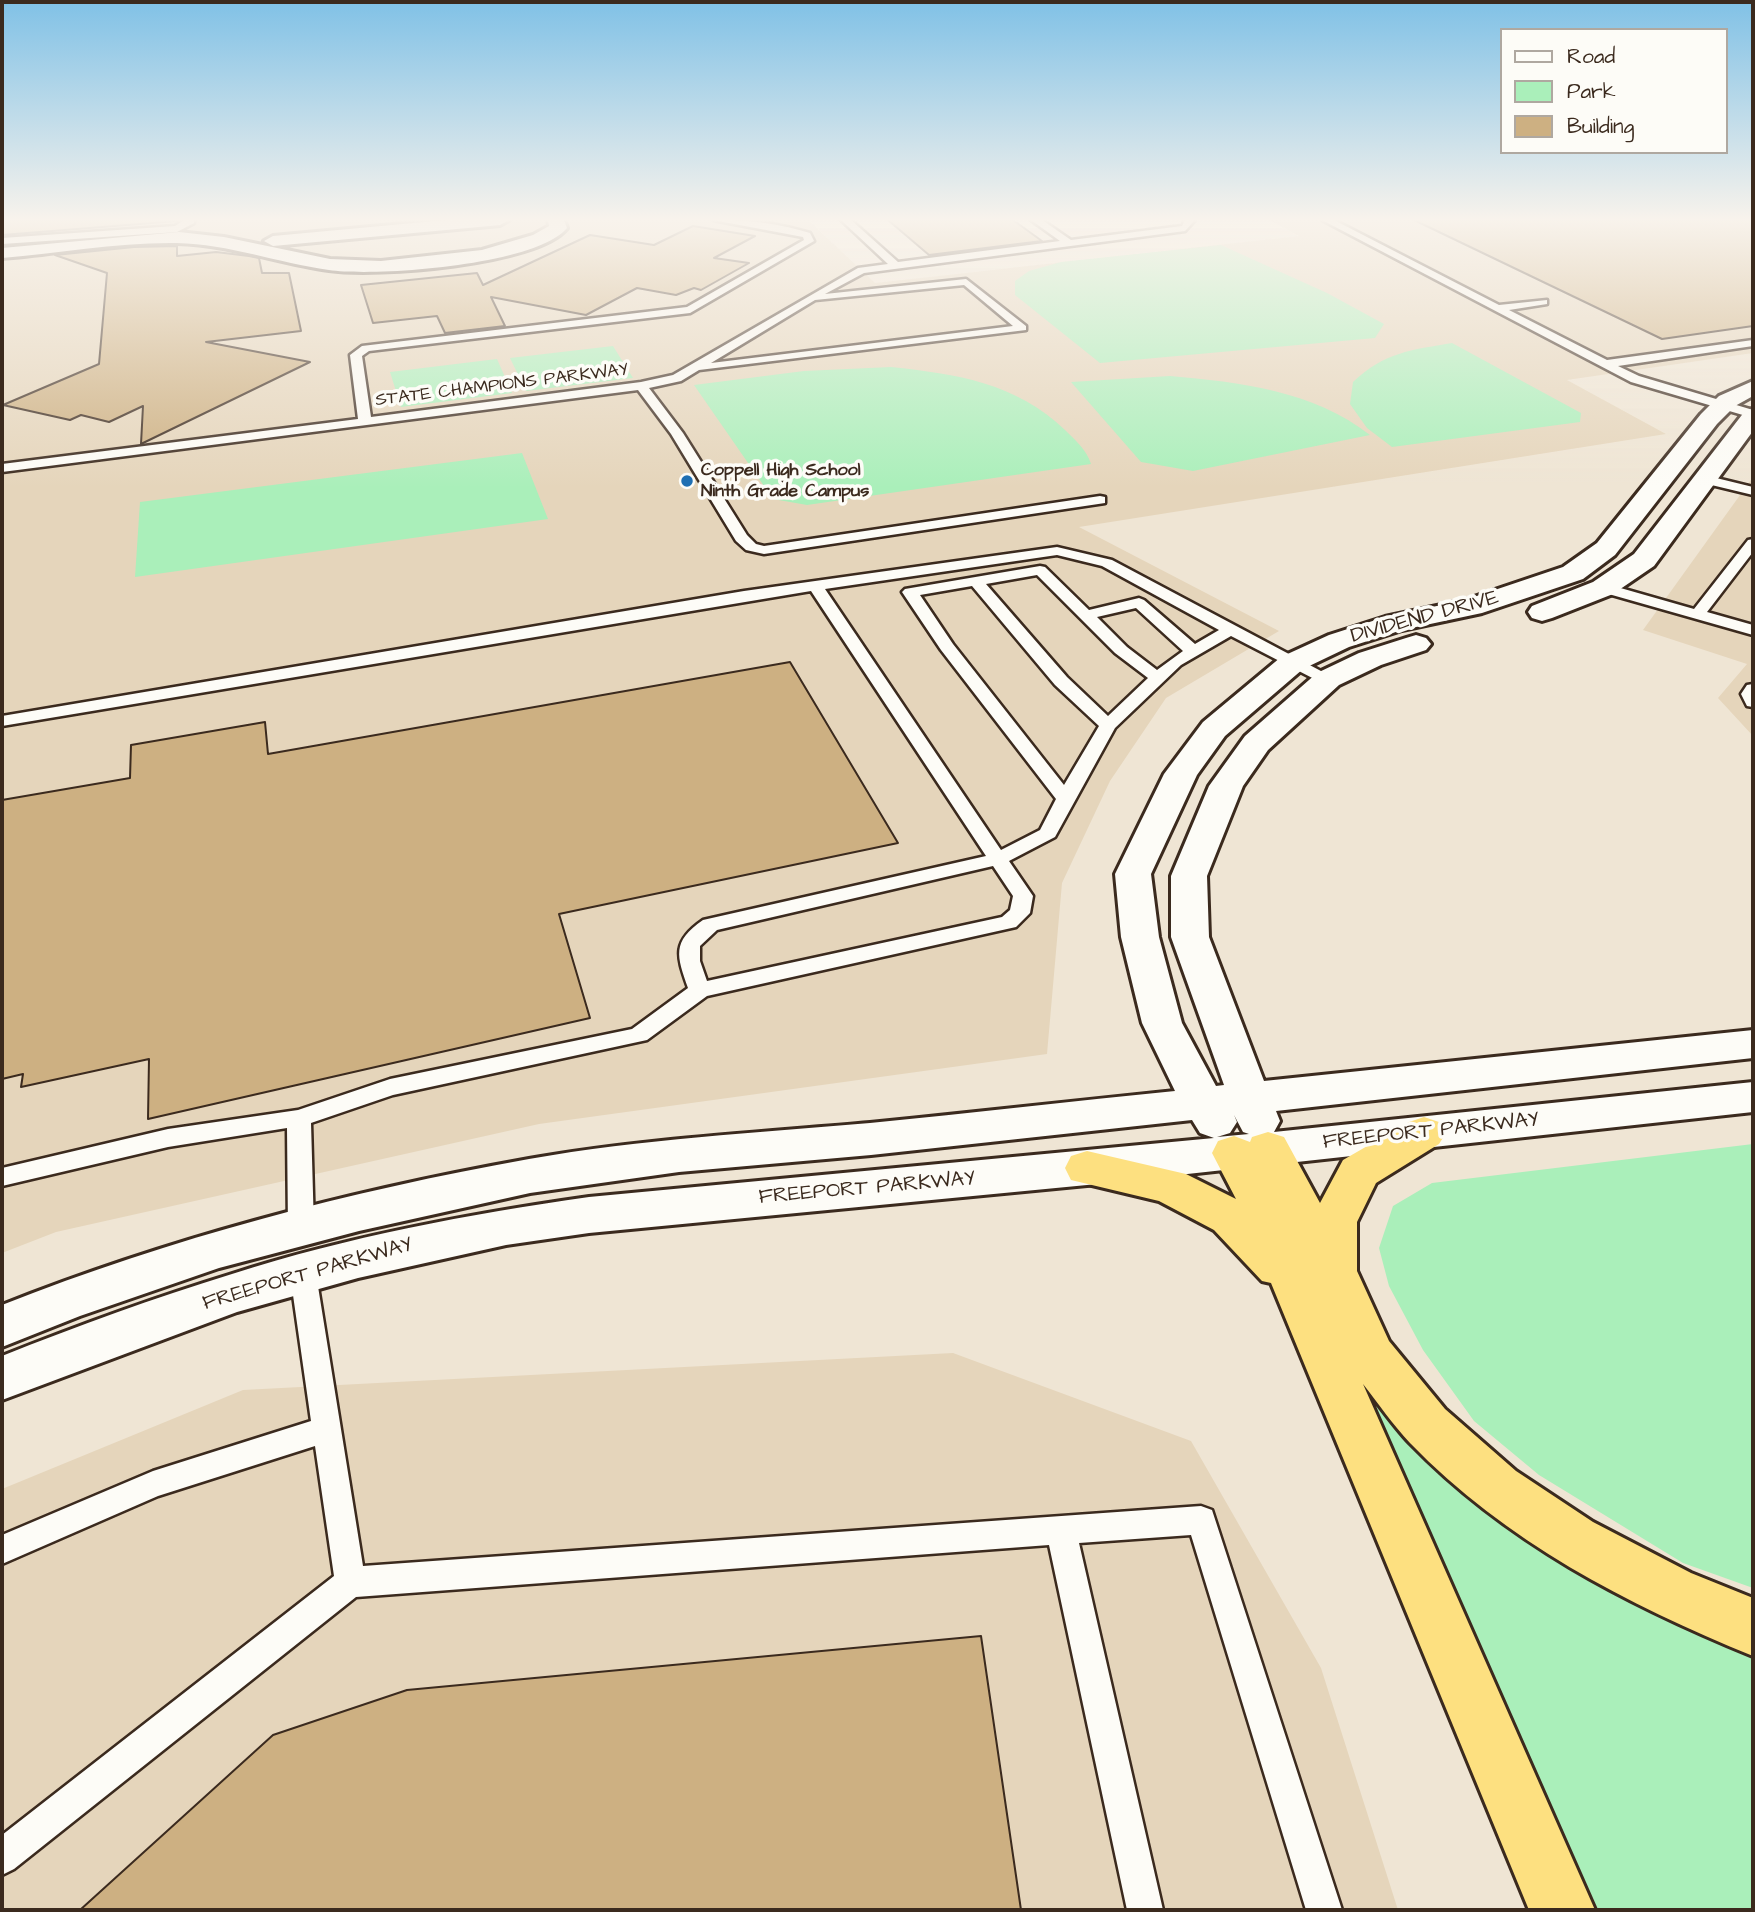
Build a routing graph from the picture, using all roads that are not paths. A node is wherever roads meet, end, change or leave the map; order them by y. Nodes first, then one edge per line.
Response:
1 (691, 309) edge
2 (792, 309) edge
3 (999, 309) edge
4 (1499, 309) edge
5 (1753, 343) edge
6 (1605, 363) junction
7 (694, 368) junction
8 (641, 386) junction
9 (1753, 388) edge
10 (1722, 406) junction
11 (1753, 415) edge
12 (365, 421) junction
13 (2, 468) edge
14 (1668, 470) junction
15 (1704, 479) junction
16 (1753, 491) edge
17 (1100, 500) dead end
18 (1753, 543) edge
19 (1573, 573) junction
20 (976, 581) junction
21 (815, 585) junction
22 (1603, 588) junction
23 (1086, 615) junction
24 (1697, 615) junction
25 (1231, 630) junction
26 (1753, 631) edge
27 (1194, 651) junction
28 (1292, 663) junction
29 (1158, 678) junction
30 (1328, 679) junction
31 (1753, 689) edge
32 (1753, 702) edge
33 (2, 721) edge
34 (1108, 725) junction
35 (1065, 799) junction
36 (998, 859) junction
37 (700, 990) junction
38 (1753, 1044) edge
39 (1753, 1097) edge
40 (1250, 1098) junction
41 (1204, 1103) junction
42 (299, 1118) junction
43 (1423, 1133) junction
44 (1251, 1151) junction
45 (1087, 1168) junction
46 (2, 1177) edge
47 (300, 1228) junction
48 (303, 1274) junction
49 (1314, 1277) junction
50 (2, 1325) edge
51 (2, 1378) edge
52 (327, 1429) junction
53 (1061, 1531) junction
54 (2, 1550) edge
55 (350, 1582) junction
56 (1753, 1627) edge
57 (2, 1857) edge
58 (1145, 1910) edge
59 (1324, 1910) edge
60 (1562, 1910) edge

1 - 12 lane
2 - 7 lane, STATE CHAMPIONS PARKWAY
3 - 7 lane
4 - 6 lane
5 - 6 lane
6 - 10 lane
7 - 8 lane, STATE CHAMPIONS PARKWAY
8 - 12 lane, STATE CHAMPIONS PARKWAY
8 - 17 lane
9 - 10 street, DIVIDEND DRIVE
10 - 11 lane
10 - 14 street, DIVIDEND DRIVE
11 - 15 street, DIVIDEND DRIVE
12 - 13 lane, STATE CHAMPIONS PARKWAY
14 - 15 street
14 - 19 street, DIVIDEND DRIVE
15 - 16 lane
15 - 22 street, DIVIDEND DRIVE
18 - 24 lane
19 - 22 street
19 - 28 street, DIVIDEND DRIVE
20 - 23 lane
20 - 34 lane
20 - 35 lane
21 - 25 lane
21 - 33 lane
21 - 36 lane
22 - 24 lane
22 - 30 street, DIVIDEND DRIVE
23 - 27 lane
23 - 29 lane
24 - 26 lane
25 - 27 lane
25 - 28 lane
27 - 29 lane
28 - 30 lane
28 - 41 street, DIVIDEND DRIVE
29 - 34 lane
30 - 40 street, DIVIDEND DRIVE
31 - 32 lane
34 - 35 lane
35 - 36 lane
36 - 37 lane
36 - 37 lane
37 - 42 lane
38 - 40 street, FREEPORT PARKWAY
39 - 43 street, FREEPORT PARKWAY
40 - 41 street, FREEPORT PARKWAY
40 - 44 street, DIVIDEND DRIVE
41 - 44 street, DIVIDEND DRIVE
41 - 47 street, FREEPORT PARKWAY
42 - 46 lane
42 - 47 lane
43 - 44 street, FREEPORT PARKWAY
43 - 49 highway
44 - 45 street, FREEPORT PARKWAY
44 - 49 highway
45 - 48 street, FREEPORT PARKWAY
45 - 49 highway
47 - 48 street
47 - 50 street, FREEPORT PARKWAY
48 - 51 street, FREEPORT PARKWAY
48 - 52 lane
49 - 56 highway
49 - 60 highway
52 - 54 lane
52 - 55 lane
53 - 55 lane
53 - 58 lane
53 - 59 lane
55 - 57 lane

